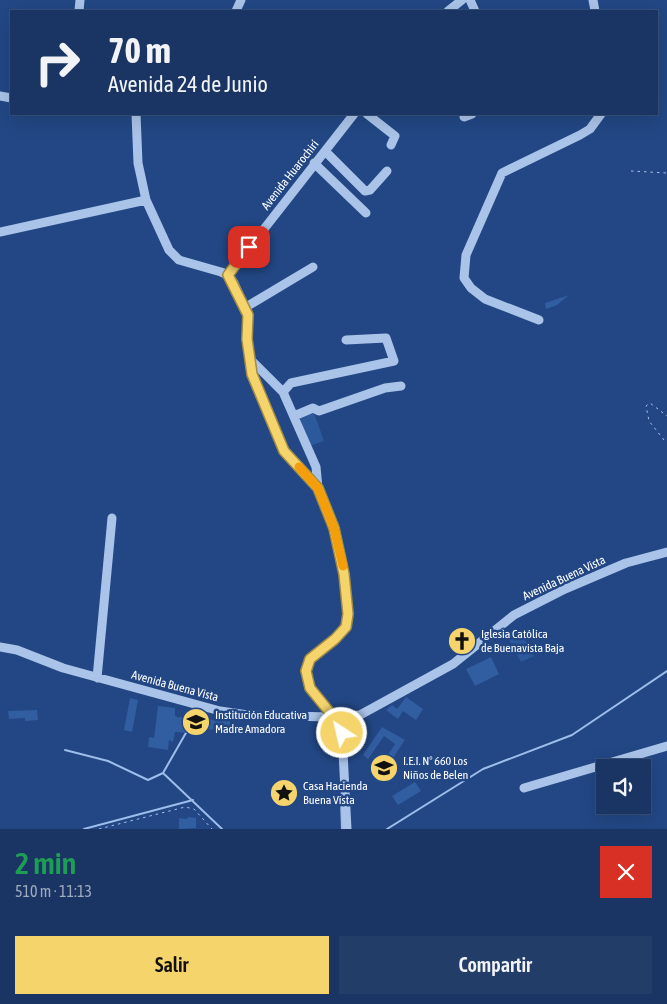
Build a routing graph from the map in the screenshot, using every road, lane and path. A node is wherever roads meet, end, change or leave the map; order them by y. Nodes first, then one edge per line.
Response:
1 (462, 0) edge
2 (449, 10) edge
3 (136, 115) edge
4 (353, 115) edge
5 (367, 115) edge
6 (600, 115) edge
7 (390, 146) dead end
8 (325, 150) junction
9 (314, 163) junction
10 (387, 171) dead end
11 (630, 171) dead end
12 (667, 173) edge
13 (146, 200) junction
14 (366, 213) dead end
15 (0, 232) edge
16 (313, 266) dead end
17 (228, 275) junction
18 (246, 307) junction
19 (539, 320) dead end
20 (346, 340) dead end
21 (248, 357) junction
22 (401, 386) dead end
23 (284, 392) junction
24 (294, 416) junction
25 (667, 416) edge
26 (664, 440) dead end
27 (318, 488) junction
28 (112, 518) dead end
29 (667, 552) edge
30 (0, 647) edge
31 (98, 678) junction
32 (360, 715) junction
33 (332, 717) junction
34 (344, 742) junction
35 (667, 746) edge
36 (524, 788) dead end
37 (99, 829) edge
38 (212, 829) edge
39 (347, 829) edge

1 - 2 street
3 - 13 street
4 - 8 street, Avenida Huarochirí
5 - 7 street
6 - 19 street
8 - 9 street, Avenida Huarochirí
8 - 10 street
9 - 14 street
9 - 17 street, Avenida Huarochirí
11 - 12 path
13 - 15 street
13 - 17 street
16 - 18 street
17 - 18 street
18 - 21 street
20 - 23 street
21 - 23 street
21 - 27 street
22 - 24 street
23 - 24 street
24 - 27 street
25 - 26 path
27 - 33 street
28 - 31 street
29 - 32 street, Avenida Buena Vista
30 - 31 street, Avenida Buena Vista
31 - 33 street, Avenida Buena Vista
32 - 33 street, Avenida Buena Vista
32 - 34 street
33 - 34 street
34 - 39 street
35 - 36 street
37 - 38 path

